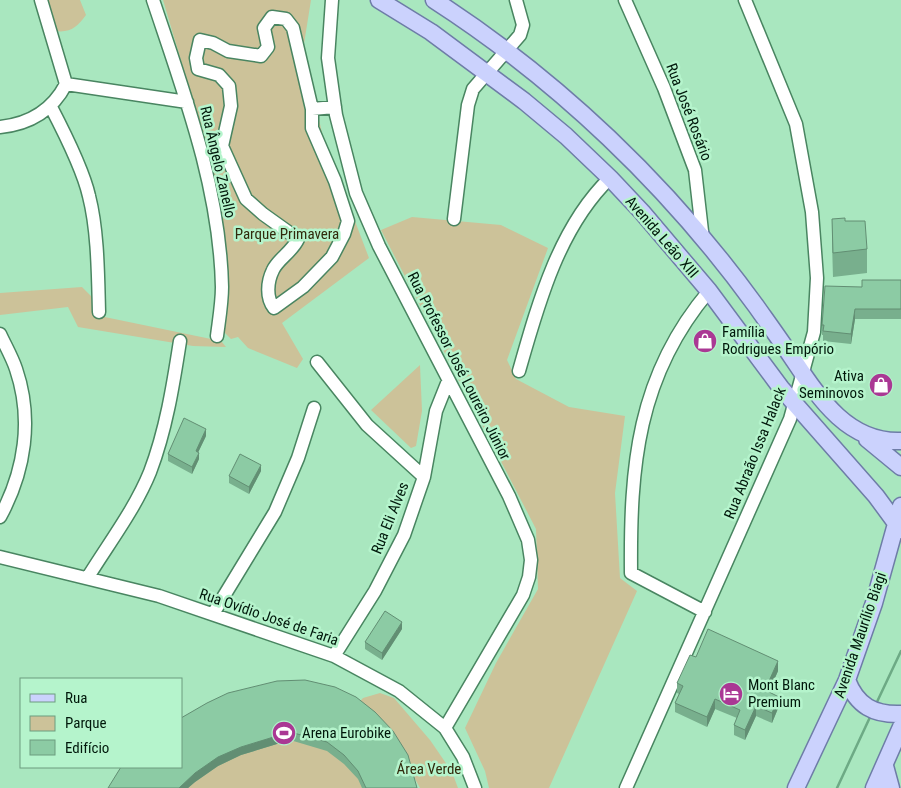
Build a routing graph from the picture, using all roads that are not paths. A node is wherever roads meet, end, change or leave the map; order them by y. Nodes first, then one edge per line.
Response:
1 (41, 0) edge
2 (153, 0) edge
3 (332, 0) edge
4 (379, 0) edge
5 (434, 0) edge
6 (516, 0) edge
7 (625, 0) edge
8 (745, 0) edge
9 (508, 50) junction
10 (487, 73) junction
11 (66, 84) junction
12 (187, 102) junction
13 (335, 106) junction
14 (51, 107) junction
15 (312, 109) junction
16 (0, 127) edge
17 (610, 178) junction
18 (454, 219) dead end
19 (703, 240) junction
20 (709, 291) junction
21 (99, 312) dead end
22 (0, 334) edge
23 (217, 336) dead end
24 (180, 341) dead end
25 (317, 362) dead end
26 (518, 371) dead end
27 (804, 375) junction
28 (448, 380) junction
29 (794, 403) junction
30 (314, 408) dead end
31 (862, 434) junction
32 (901, 441) edge
33 (901, 467) edge
34 (424, 477) junction
35 (901, 506) edge
36 (0, 517) edge
37 (898, 527) edge
38 (0, 557) edge
39 (88, 577) junction
40 (705, 612) junction
41 (213, 614) junction
42 (334, 656) junction
43 (848, 680) junction
44 (901, 714) edge
45 (901, 727) edge
46 (445, 728) junction
47 (885, 766) junction
48 (901, 770) edge
49 (475, 788) edge
50 (626, 788) edge
51 (796, 788) edge
52 (874, 788) edge
53 (892, 788) edge

1 - 11 street
2 - 12 street, Rua Ângelo Zanello
3 - 13 street, Rua Professor José Loureiro Júnior
4 - 10 main road, Avenida Leão XIII
5 - 9 main road, Avenida Leão XIII
6 - 9 street
7 - 19 street, Rua José Rosário
8 - 27 street, Rua Abraão Issa Halack
9 - 10 street
9 - 19 main road, Avenida Leão XIII
10 - 17 main road, Avenida Leão XIII
10 - 18 street
11 - 12 street
11 - 14 street
12 - 23 street, Rua Ângelo Zanello
13 - 15 street
13 - 28 street, Rua Professor José Loureiro Júnior
14 - 16 street
14 - 21 street
15 - 15 street
17 - 20 main road, Avenida Leão XIII
17 - 26 street
19 - 27 main road, Avenida Leão XIII
20 - 29 main road, Avenida Leão XIII
20 - 40 street
22 - 36 street
24 - 39 street
25 - 34 street
27 - 29 street, Rua Abraão Issa Halack
27 - 31 main road, Avenida Leão XIII
28 - 34 street, Rua Eli Alves
28 - 46 street, Rua Professor José Loureiro Júnior
29 - 37 main road, Avenida Leão XIII
29 - 40 street, Rua Abraão Issa Halack
30 - 41 street
31 - 32 main road, Avenida Leão XIII
31 - 33 main road
34 - 42 street, Rua Eli Alves
35 - 37 main road, Avenida Maurílio Biagi
37 - 43 main road, Avenida Maurílio Biagi
38 - 39 street, Rua Ovídio José de Faria
39 - 41 street, Rua Ovídio José de Faria
40 - 50 street, Rua Abraão Issa Halack
41 - 42 street, Rua Ovídio José de Faria
42 - 46 street, Rua Ovídio José de Faria
43 - 44 main road
43 - 51 main road, Avenida Maurílio Biagi
45 - 47 main road
46 - 49 street, Rua Ovídio José de Faria
47 - 52 main road
47 - 53 main road
48 - 53 main road

